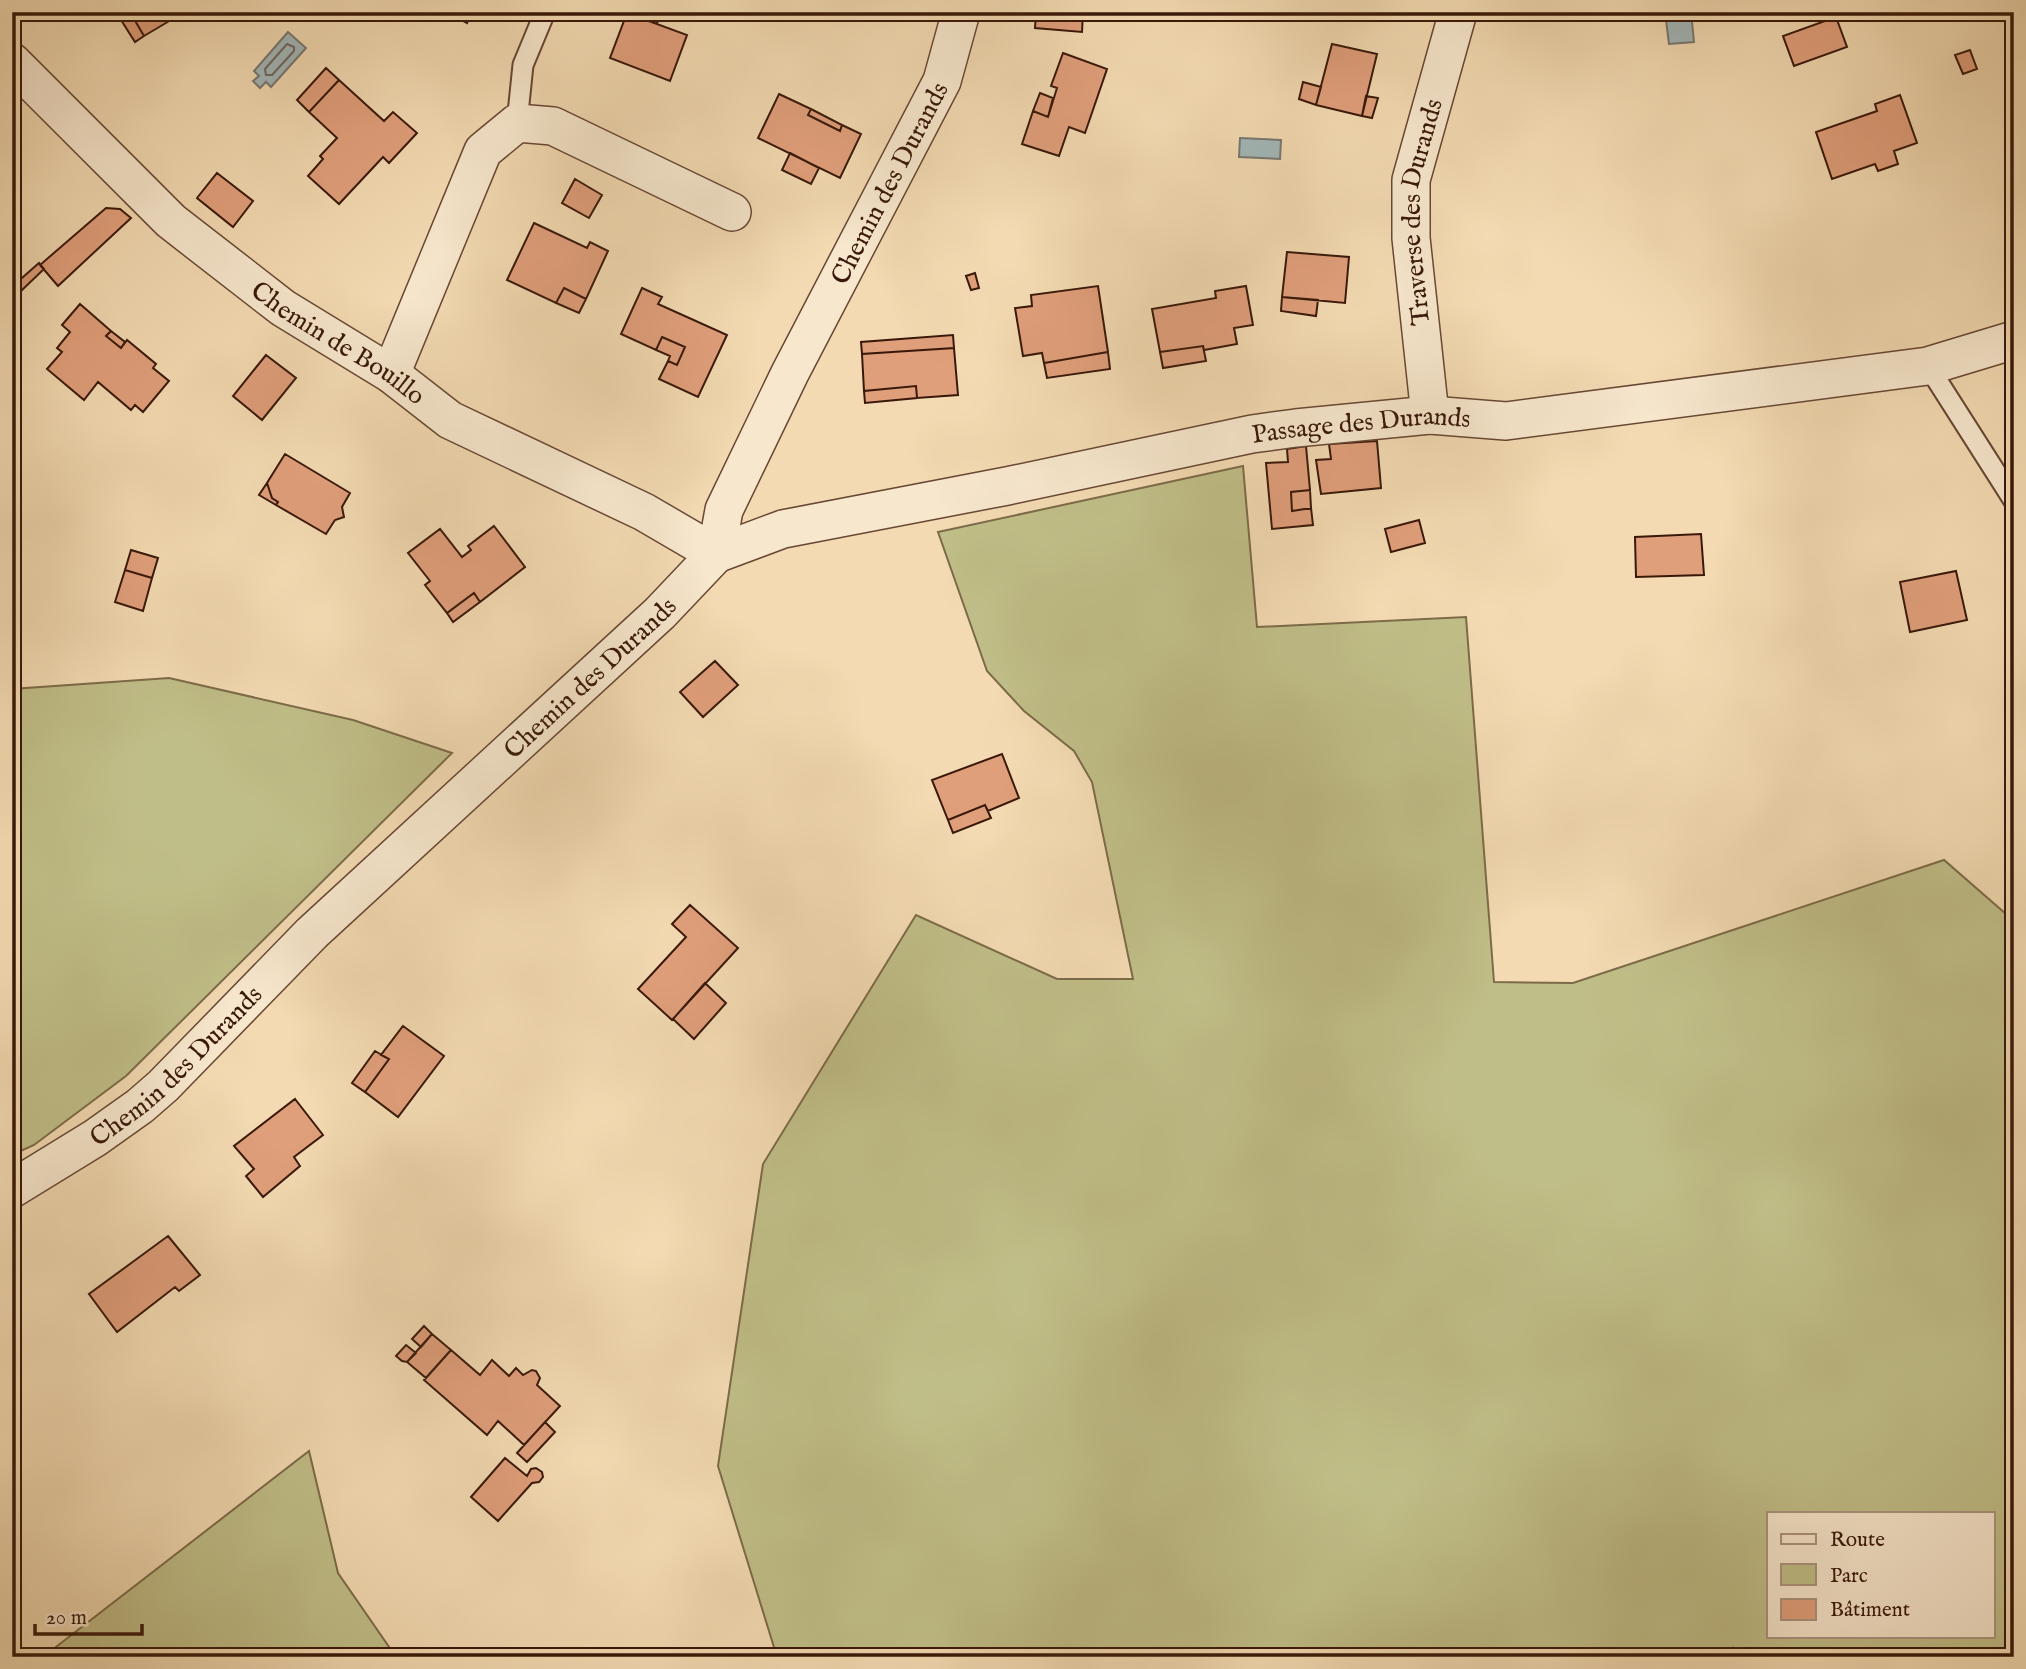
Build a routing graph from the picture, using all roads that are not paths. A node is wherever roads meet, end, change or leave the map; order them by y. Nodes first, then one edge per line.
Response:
1 (545, 12) edge
2 (961, 12) edge
3 (1458, 12) edge
4 (12, 62) edge
5 (517, 123) junction
6 (732, 212) dead end
7 (2014, 340) edge
8 (1927, 366) junction
9 (391, 374) junction
10 (1430, 415) junction
11 (2014, 501) edge
12 (716, 554) junction
13 (12, 1189) edge

1 - 5 lane
2 - 12 street, Chemin des Durands
3 - 10 street, Traverse des Durands
4 - 9 street, Chemin de Bouillo
5 - 6 street
5 - 9 street
7 - 8 street, Passage des Durands
8 - 10 street, Passage des Durands
8 - 11 lane
9 - 12 street, Chemin de Bouillo
10 - 12 street, Passage des Durands
12 - 13 street, Chemin des Durands

